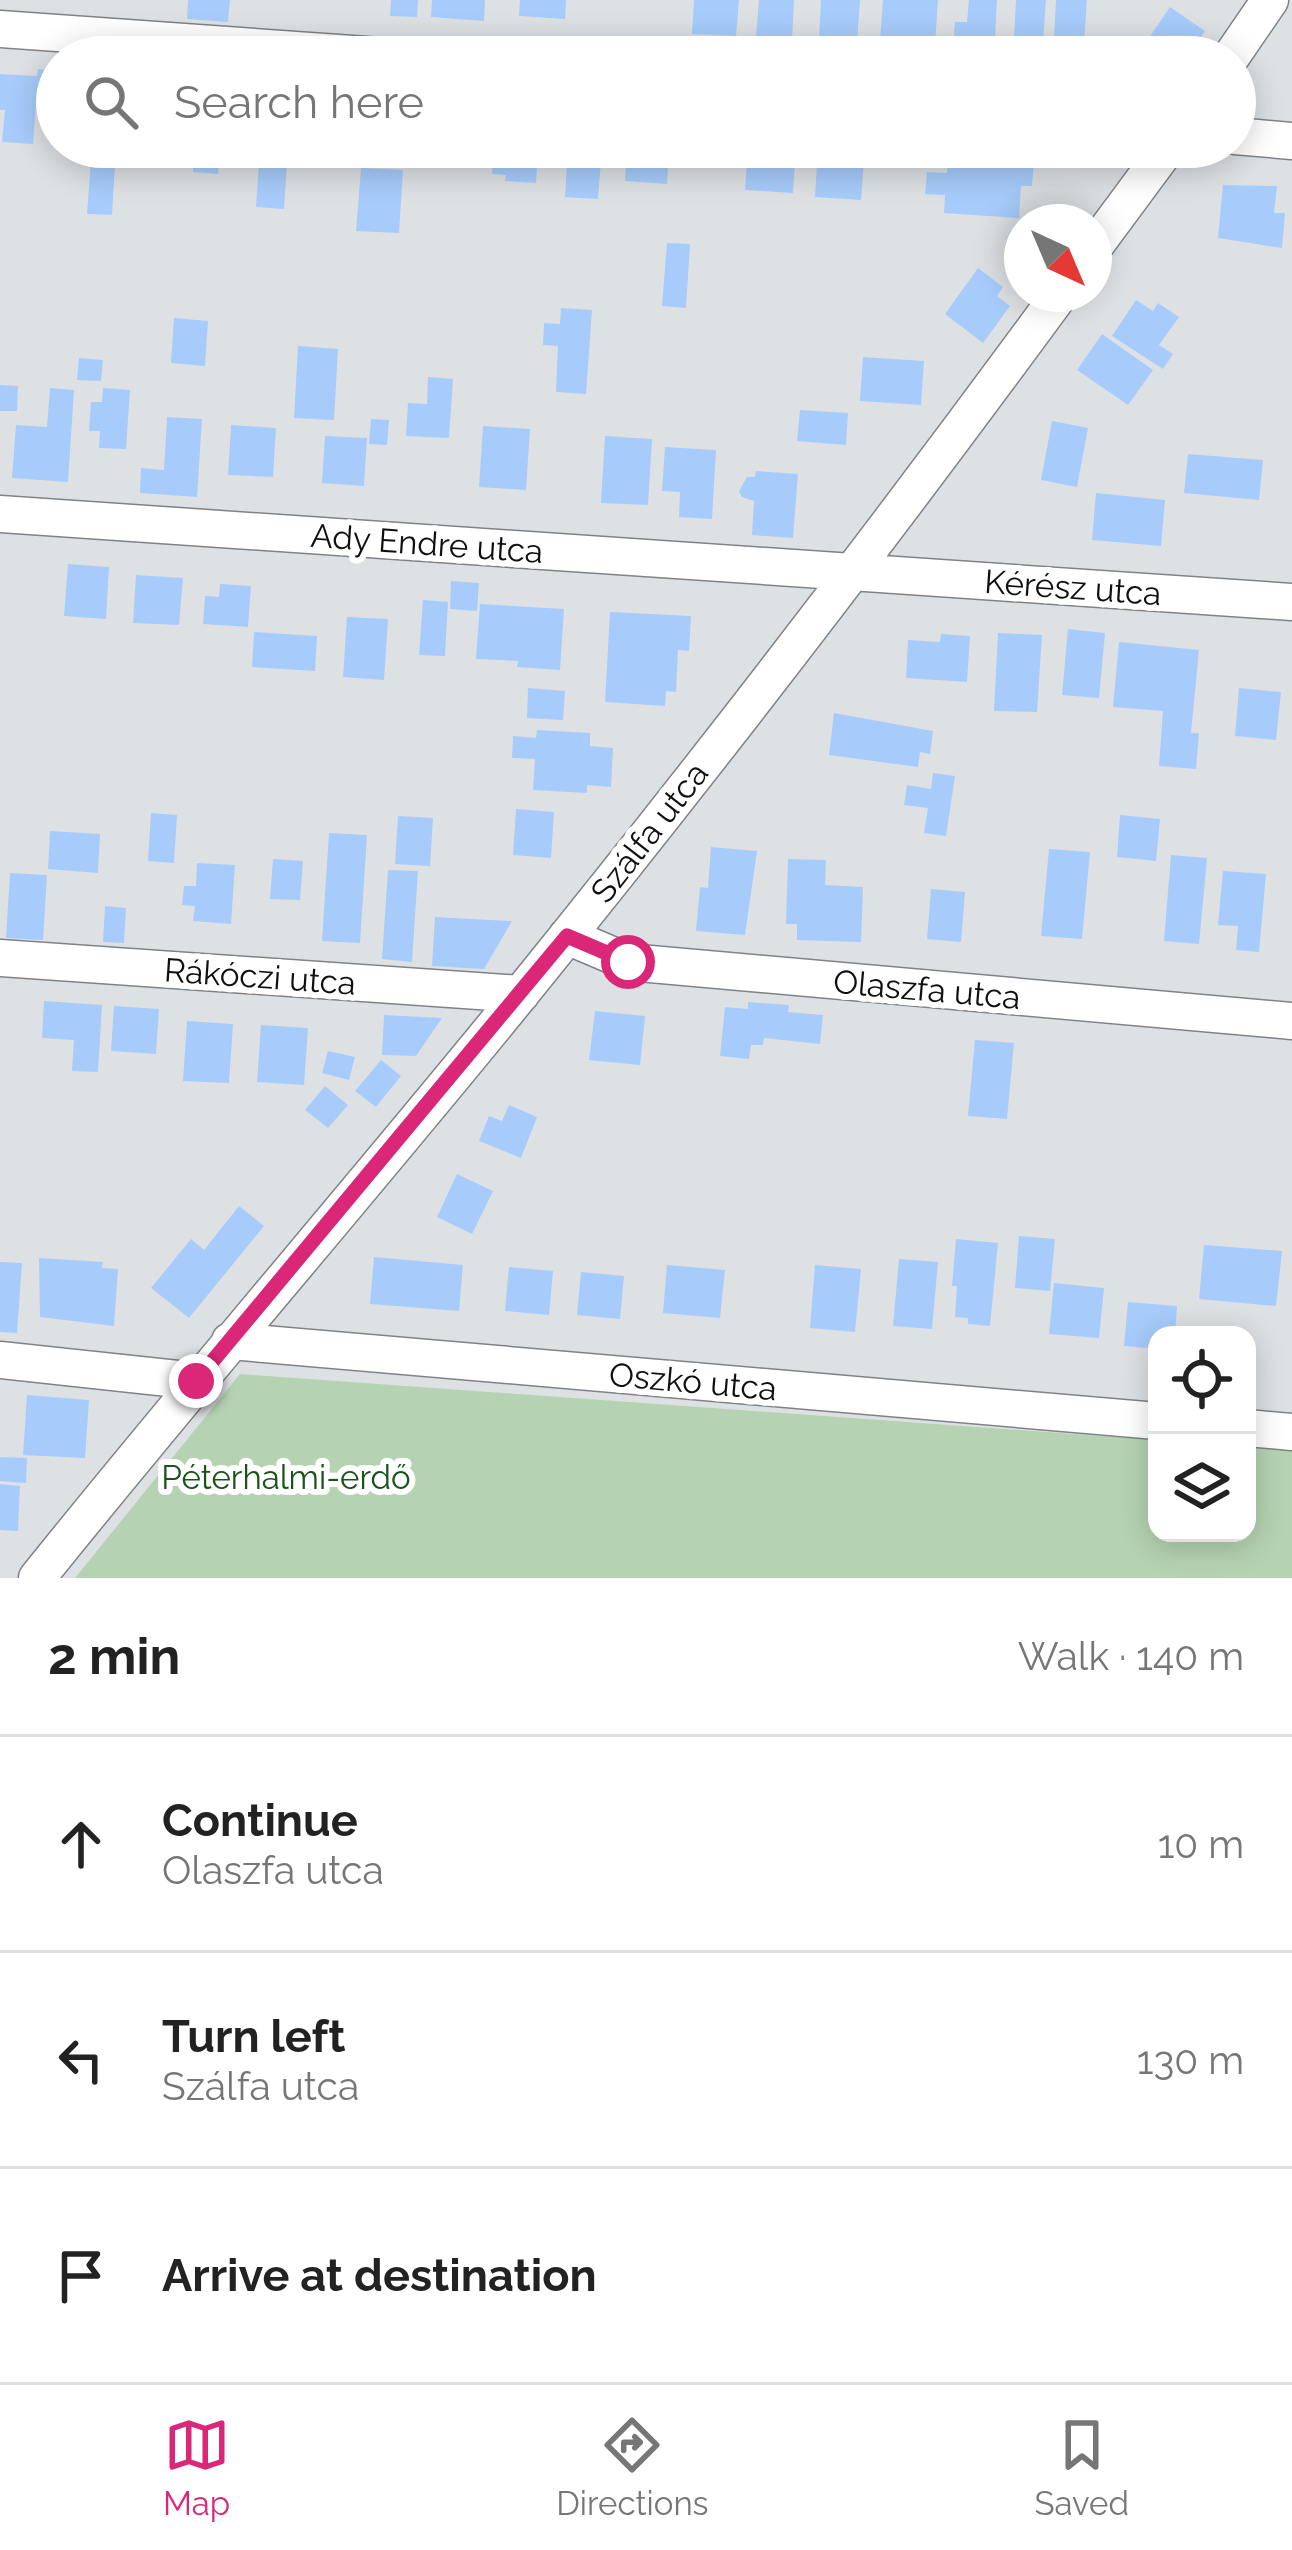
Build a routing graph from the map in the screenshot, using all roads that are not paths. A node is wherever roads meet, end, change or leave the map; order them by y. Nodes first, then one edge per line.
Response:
1 (1270, 0) edge
2 (0, 29) edge
3 (99, 36) edge
4 (1245, 36) edge
5 (1256, 138) edge
6 (1292, 141) edge
7 (1153, 168) edge
8 (1112, 223) edge
9 (1047, 312) edge
10 (0, 514) edge
11 (854, 572) junction
12 (1292, 602) edge
13 (567, 936) junction
14 (0, 958) edge
15 (520, 994) junction
16 (1292, 1021) edge
17 (230, 1341) junction
18 (0, 1360) edge
19 (196, 1381) junction
20 (1148, 1419) edge
21 (1256, 1429) edge
22 (1292, 1432) edge
23 (37, 1578) edge

1 - 4 street
2 - 3 street
5 - 6 street
7 - 8 street
9 - 11 street, Szálfa utca
10 - 11 street, Ady Endre utca
11 - 12 street, Kérész utca
11 - 13 street, Szálfa utca
13 - 15 street, Szálfa utca
13 - 16 street, Olaszfa utca
14 - 15 street, Rákóczi utca
15 - 17 street, Szálfa utca
17 - 19 street, Szálfa utca
17 - 20 street, Oszkó utca
18 - 19 street
19 - 23 street, Szálfa utca
21 - 22 street

